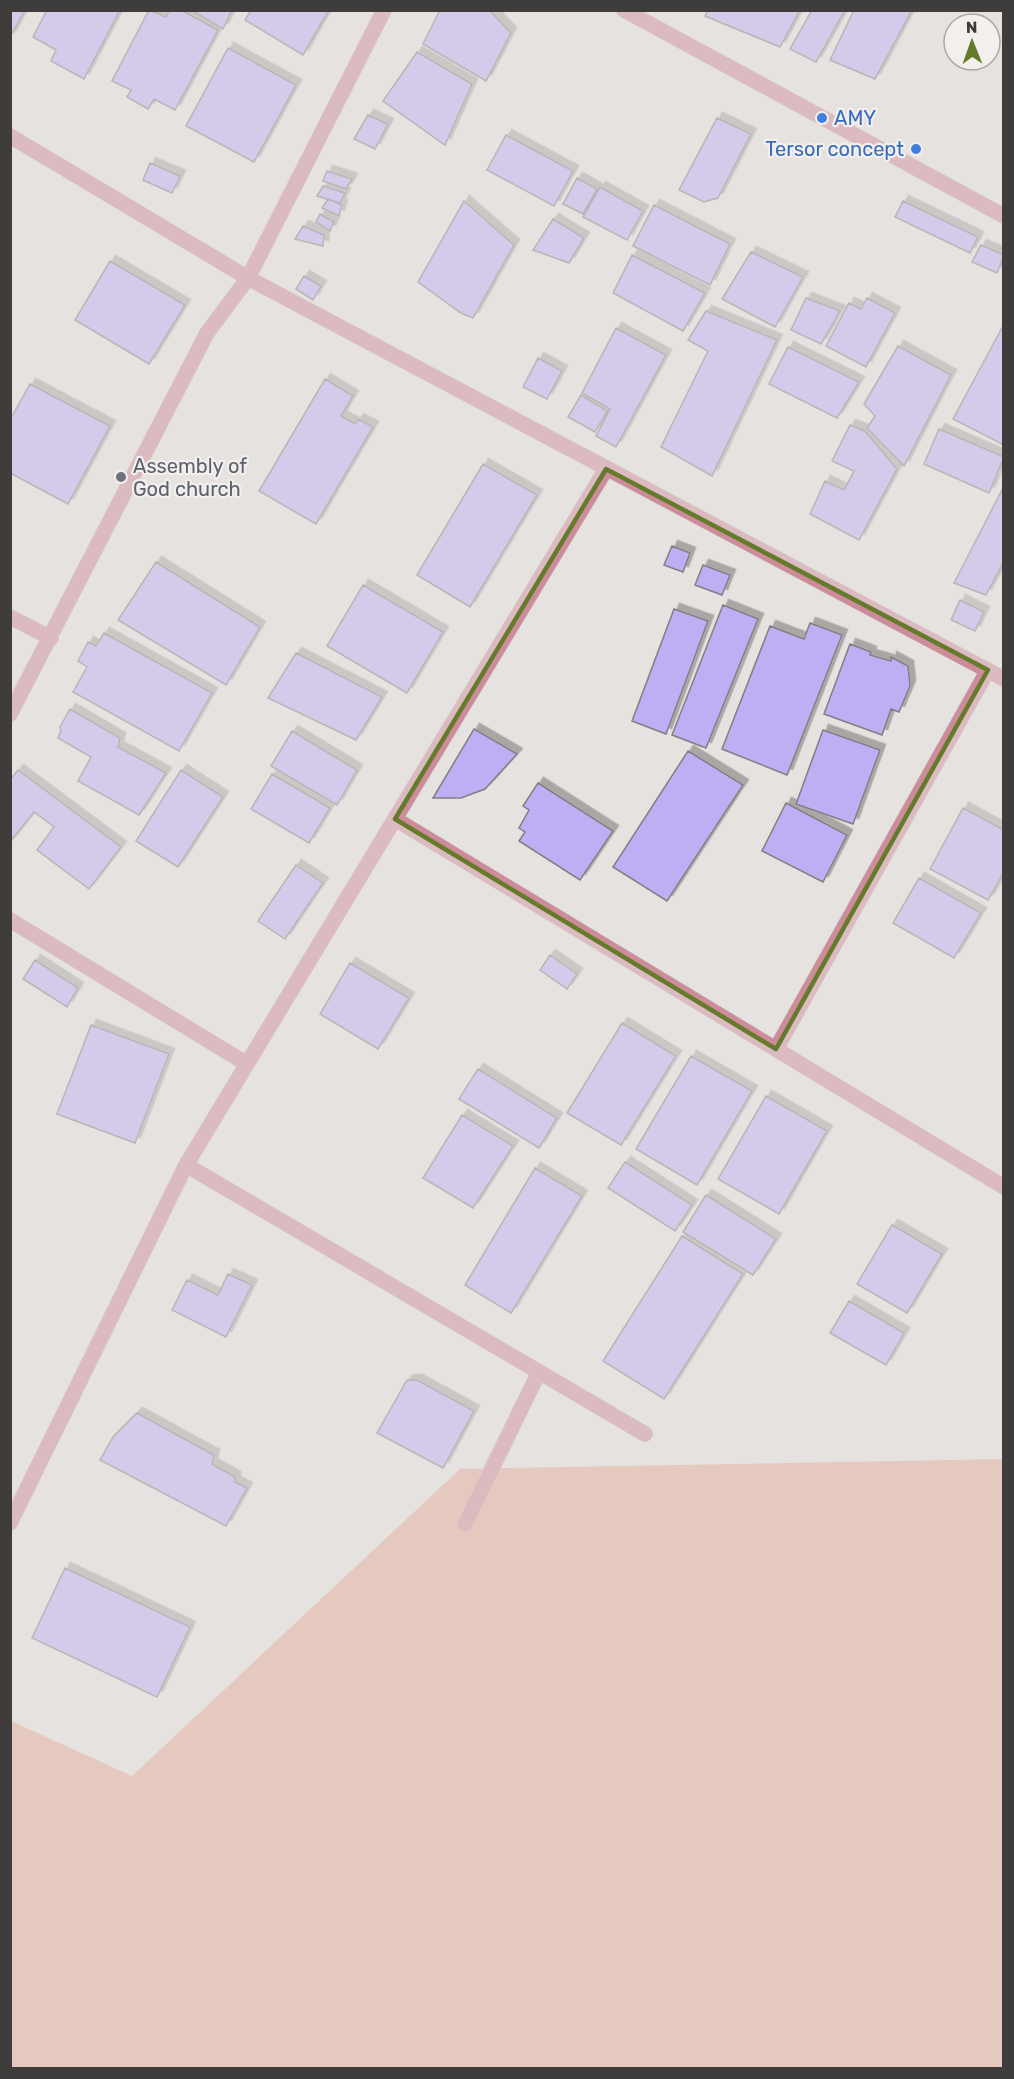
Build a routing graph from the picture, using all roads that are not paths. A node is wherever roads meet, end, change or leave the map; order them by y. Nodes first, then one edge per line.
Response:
1 (384, 10) edge
2 (624, 10) edge
3 (10, 136) edge
4 (1004, 216) edge
5 (248, 278) junction
6 (606, 469) junction
7 (10, 617) edge
8 (51, 638) junction
9 (988, 670) junction
10 (1004, 679) edge
11 (10, 714) edge
12 (395, 819) junction
13 (10, 920) edge
14 (776, 1049) junction
15 (247, 1064) junction
16 (186, 1164) junction
17 (1004, 1187) edge
18 (539, 1372) junction
19 (645, 1434) dead end
20 (10, 1523) edge
21 (465, 1524) dead end

1 - 5 street
2 - 4 street
3 - 5 street
5 - 6 street
5 - 8 street
6 - 9 street
6 - 12 street
7 - 8 street
8 - 11 street
9 - 10 street
9 - 14 street
12 - 14 street
12 - 15 street
13 - 15 street
14 - 17 street
15 - 16 street
16 - 18 street
16 - 20 street
18 - 19 street
18 - 21 street

